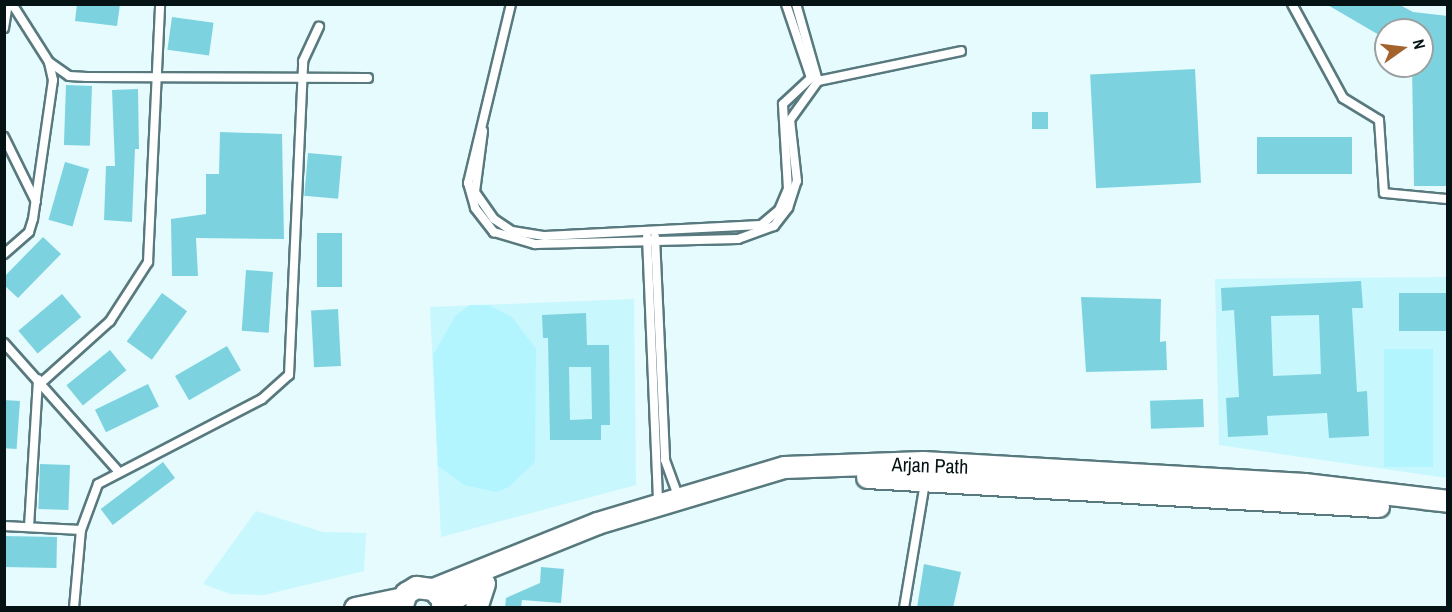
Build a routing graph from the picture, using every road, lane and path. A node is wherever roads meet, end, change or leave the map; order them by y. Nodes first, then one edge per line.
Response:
1 (10, 4) edge
2 (22, 4) edge
3 (160, 4) edge
4 (511, 4) edge
5 (516, 4) edge
6 (786, 4) edge
7 (796, 4) edge
8 (1292, 4) edge
9 (21, 15) junction
10 (319, 26) dead end
11 (4, 28) edge
12 (961, 51) dead end
13 (49, 62) junction
14 (302, 75) junction
15 (157, 76) junction
16 (368, 78) dead end
17 (818, 81) junction
18 (4, 137) edge
19 (1448, 199) edge
20 (36, 202) junction
21 (651, 237) junction
22 (4, 254) edge
23 (4, 343) edge
24 (39, 381) junction
25 (118, 471) junction
26 (926, 478) junction
27 (668, 499) junction
28 (1448, 501) edge
29 (1448, 512) edge
30 (4, 526) edge
31 (29, 527) junction
32 (81, 530) junction
33 (484, 583) junction
34 (439, 600) edge
35 (402, 603) edge
36 (74, 608) edge
37 (355, 608) edge
38 (476, 608) edge
39 (904, 608) edge

1 - 9 lane
1 - 11 lane
2 - 9 lane
3 - 15 lane
4 - 21 lane
5 - 21 lane
6 - 21 lane
7 - 17 lane
8 - 19 lane
9 - 13 lane
10 - 14 lane
12 - 17 lane
13 - 15 lane
13 - 20 lane
14 - 15 lane
14 - 16 lane
14 - 25 lane
15 - 24 lane
17 - 21 lane
18 - 20 lane
20 - 22 lane
21 - 27 lane
21 - 27 lane
23 - 24 lane
24 - 25 lane
24 - 31 lane
25 - 32 lane
26 - 29 main road, Arjan Path
26 - 33 main road, Arjan Path
26 - 39 lane
27 - 28 main road, Arjan Path
27 - 34 main road, Arjan Path
30 - 31 lane
31 - 32 lane
32 - 36 lane
33 - 34 main road, Arjan Path
33 - 38 main road
34 - 35 main road
35 - 37 main road

